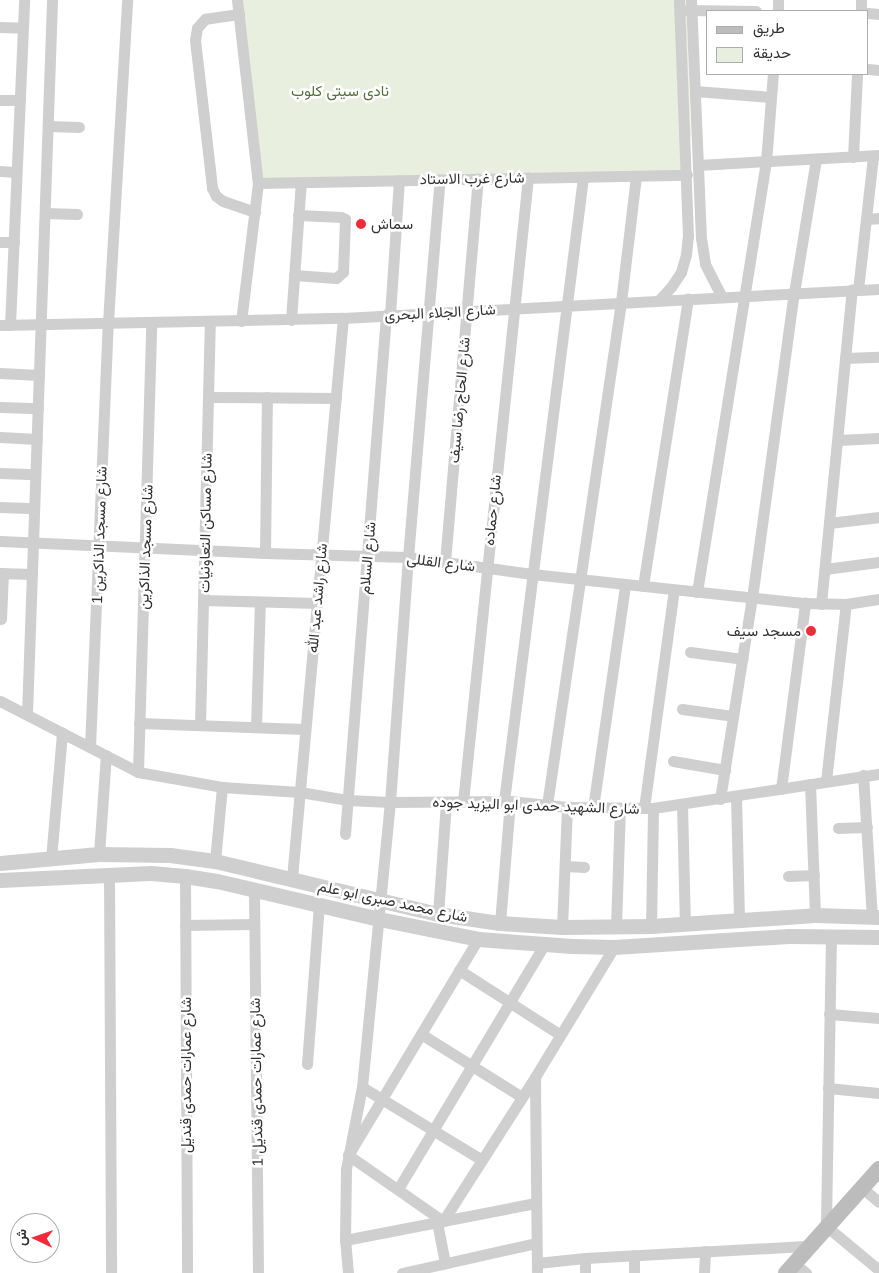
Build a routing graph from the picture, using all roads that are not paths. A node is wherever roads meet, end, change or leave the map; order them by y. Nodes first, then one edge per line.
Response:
1 (24, 0) edge
2 (52, 0) edge
3 (127, 0) edge
4 (238, 0) edge
5 (686, 5) edge
6 (744, 10) edge
7 (239, 14) junction
8 (0, 27) edge
9 (23, 28) junction
10 (773, 75) edge
11 (857, 75) edge
12 (695, 91) junction
13 (771, 97) junction
14 (0, 100) edge
15 (20, 100) junction
16 (48, 126) junction
17 (79, 127) dead end
18 (876, 155) edge
19 (852, 157) junction
20 (816, 158) junction
21 (766, 162) junction
22 (698, 165) junction
23 (0, 171) edge
24 (16, 172) junction
25 (687, 175) junction
26 (636, 176) junction
27 (528, 177) junction
28 (583, 177) junction
29 (478, 178) junction
30 (440, 179) junction
31 (399, 180) junction
32 (301, 182) junction
33 (258, 183) junction
34 (254, 212) junction
35 (45, 213) junction
36 (77, 214) dead end
37 (298, 215) junction
38 (687, 216) junction
39 (700, 216) junction
40 (879, 218) edge
41 (866, 219) junction
42 (0, 242) edge
43 (14, 242) junction
44 (294, 275) junction
45 (879, 289) edge
46 (855, 290) junction
47 (794, 293) junction
48 (744, 296) junction
49 (722, 297) junction
50 (688, 299) junction
51 (659, 300) junction
52 (621, 302) junction
53 (567, 305) junction
54 (514, 308) junction
55 (467, 311) junction
56 (428, 313) junction
57 (388, 315) junction
58 (343, 318) junction
59 (291, 320) junction
60 (241, 321) junction
61 (210, 322) junction
62 (108, 323) junction
63 (151, 323) junction
64 (5, 325) edge
65 (41, 325) junction
66 (879, 357) edge
67 (845, 358) junction
68 (0, 373) edge
69 (39, 375) junction
70 (208, 397) junction
71 (268, 397) junction
72 (336, 398) junction
73 (0, 407) edge
74 (38, 408) junction
75 (0, 437) edge
76 (879, 438) edge
77 (37, 439) junction
78 (838, 440) junction
79 (0, 473) edge
80 (36, 474) junction
81 (0, 507) edge
82 (34, 508) junction
83 (879, 517) edge
84 (829, 523) junction
85 (0, 541) edge
86 (33, 542) junction
87 (99, 545) junction
88 (144, 548) junction
89 (204, 551) junction
90 (265, 554) junction
91 (367, 555) junction
92 (322, 556) junction
93 (408, 557) junction
94 (445, 562) junction
95 (879, 562) edge
96 (486, 568) junction
97 (825, 569) junction
98 (1, 573) edge
99 (32, 574) junction
100 (532, 574) junction
101 (579, 579) junction
102 (625, 585) junction
103 (643, 586) junction
104 (674, 590) junction
105 (697, 592) junction
106 (752, 598) junction
107 (879, 599) edge
108 (203, 600) junction
109 (260, 602) junction
110 (317, 603) junction
111 (805, 603) junction
112 (821, 604) junction
113 (846, 604) junction
114 (1, 620) edge
115 (690, 652) dead end
116 (743, 659) junction
117 (0, 701) edge
118 (682, 709) dead end
119 (27, 714) junction
120 (733, 716) junction
121 (139, 723) junction
122 (200, 725) junction
123 (256, 727) junction
124 (306, 729) junction
125 (62, 732) junction
126 (90, 746) junction
127 (106, 755) junction
128 (673, 762) dead end
129 (725, 770) junction
130 (138, 772) junction
131 (879, 774) edge
132 (863, 776) junction
133 (826, 781) junction
134 (810, 784) junction
135 (222, 787) junction
136 (781, 789) junction
137 (300, 792) junction
138 (736, 796) junction
139 (720, 799) junction
140 (348, 800) junction
141 (507, 801) junction
142 (390, 802) junction
143 (446, 802) junction
144 (463, 802) junction
145 (682, 804) junction
146 (547, 805) junction
147 (567, 807) junction
148 (594, 808) junction
149 (648, 808) junction
150 (620, 809) junction
151 (866, 827) junction
152 (838, 828) dead end
153 (346, 834) dead end
154 (100, 854) junction
155 (51, 860) junction
156 (215, 861) junction
157 (0, 863) edge
158 (565, 866) junction
159 (584, 867) dead end
160 (109, 874) junction
161 (814, 875) junction
162 (185, 876) junction
163 (788, 876) dead end
164 (292, 878) junction
165 (0, 880) edge
166 (254, 890) junction
167 (381, 902) junction
168 (319, 904) junction
169 (438, 914) junction
170 (815, 916) junction
171 (876, 917) edge
172 (379, 919) junction
173 (738, 919) junction
174 (500, 922) junction
175 (254, 924) junction
176 (685, 924) junction
177 (185, 925) junction
178 (562, 926) junction
179 (651, 926) junction
180 (616, 927) junction
181 (831, 936) junction
182 (879, 937) edge
183 (478, 938) junction
184 (545, 944) junction
185 (614, 947) junction
186 (459, 970) junction
187 (510, 1002) junction
188 (829, 1014) junction
189 (879, 1018) edge
190 (421, 1034) junction
191 (559, 1034) junction
192 (307, 1064) dead end
193 (472, 1066) junction
194 (535, 1077) junction
195 (362, 1087) junction
196 (828, 1088) junction
197 (879, 1093) edge
198 (522, 1097) junction
199 (382, 1099) junction
200 (433, 1130) junction
201 (348, 1155) junction
202 (482, 1160) junction
203 (879, 1169) edge
204 (861, 1187) junction
205 (398, 1188) junction
206 (879, 1202) edge
207 (535, 1203) junction
208 (440, 1221) junction
209 (826, 1226) junction
210 (345, 1240) junction
211 (536, 1243) junction
212 (810, 1246) junction
213 (705, 1251) junction
214 (634, 1255) junction
215 (585, 1258) junction
216 (438, 1267) edge
217 (537, 1268) edge
218 (795, 1270) edge
219 (879, 1270) edge
220 (111, 1273) edge
221 (187, 1273) edge
222 (258, 1273) edge
223 (348, 1273) edge
224 (402, 1273) edge
225 (585, 1273) edge
226 (634, 1273) edge
227 (704, 1273) edge

1 - 9 street
2 - 16 street
3 - 62 street, شارع مسجد الذاكرين 1
4 - 7 street
5 - 6 street
5 - 12 street
5 - 25 street
7 - 33 street
7 - 34 street
8 - 9 street
9 - 15 street
10 - 13 street
11 - 19 street
12 - 13 street
12 - 22 street
13 - 21 street
14 - 15 street
15 - 24 street
16 - 17 street
16 - 35 street
18 - 19 street
18 - 41 street
19 - 20 street
20 - 21 street
20 - 47 street
21 - 22 street
21 - 48 street
22 - 39 street
23 - 24 street
24 - 43 street
25 - 26 street, شارع غرب الاستاد
25 - 38 street
26 - 28 street, شارع غرب الاستاد
26 - 52 street
27 - 28 street, شارع غرب الاستاد
27 - 29 street, شارع غرب الاستاد
27 - 54 street, شارع حماده
28 - 53 street
29 - 30 street, شارع غرب الاستاد
29 - 55 street, شارع الحاج رضا سيف
30 - 31 street, شارع غرب الاستاد
30 - 56 street
31 - 32 street, شارع غرب الاستاد
31 - 57 street, شارع السلام
32 - 33 street, شارع غرب الاستاد
32 - 37 street
33 - 34 street
34 - 60 street
35 - 36 street
35 - 65 street
37 - 44 street
37 - 44 street
38 - 39 street
38 - 51 street
39 - 49 street
40 - 41 street
41 - 46 street
42 - 43 street
43 - 64 street
44 - 59 street
45 - 46 street, شارع الجلاء البحرى
46 - 47 street, شارع الجلاء البحرى
46 - 67 street
47 - 48 street, شارع الجلاء البحرى
47 - 106 street
48 - 49 street, شارع الجلاء البحرى
48 - 105 street
49 - 50 street, شارع الجلاء البحرى
50 - 51 street, شارع الجلاء البحرى
50 - 103 street
51 - 52 street, شارع الجلاء البحرى
52 - 53 street, شارع الجلاء البحرى
52 - 101 street
53 - 54 street, شارع الجلاء البحرى
53 - 100 street
54 - 55 street, شارع الجلاء البحرى
54 - 96 street, شارع حماده
55 - 56 street, شارع الجلاء البحرى
55 - 94 street, شارع الحاج رضا سيف
56 - 57 street, شارع الجلاء البحرى
56 - 93 street
57 - 58 street, شارع الجلاء البحرى
57 - 91 street, شارع السلام
58 - 59 street, شارع الجلاء البحرى
58 - 72 street, شارع راشد عبد الله
59 - 60 street, شارع الجلاء البحرى
60 - 61 street, شارع الجلاء البحرى
61 - 63 street, شارع الجلاء البحرى
61 - 70 street, شارع مساكن التعاونيات
62 - 63 street, شارع الجلاء البحرى
62 - 65 street, شارع الجلاء البحرى
62 - 87 street, شارع مسجد الذاكرين 1
63 - 88 street, شارع مسجد الذاكرين
64 - 65 street, شارع الجلاء البحرى
65 - 69 street
66 - 67 street
67 - 78 street
68 - 69 street
69 - 74 street
70 - 71 street
70 - 89 street, شارع مساكن التعاونيات
71 - 72 street
71 - 90 street
72 - 92 street, شارع راشد عبد الله
73 - 74 street
74 - 77 street
75 - 77 street
76 - 78 street
77 - 80 street
78 - 84 street
79 - 80 street
80 - 82 street
81 - 82 street
82 - 86 street
83 - 84 street
84 - 97 street
85 - 86 street, شارع القللى
86 - 87 street, شارع القللى
86 - 99 street
87 - 88 street, شارع القللى
87 - 126 street, شارع مسجد الذاكرين 1
88 - 89 street, شارع القللى
88 - 121 street, شارع مسجد الذاكرين
89 - 90 street, شارع القللى
89 - 108 street, شارع مساكن التعاونيات
90 - 92 street, شارع القللى
91 - 92 street, شارع القللى
91 - 93 street, شارع القللى
91 - 140 street, شارع السلام
92 - 110 street, شارع راشد عبد الله
93 - 94 street, شارع القللى
93 - 142 street
94 - 96 street, شارع القللى
95 - 97 street
96 - 100 street, شارع القللى
96 - 144 street, شارع حماده
97 - 112 street
98 - 99 street
98 - 114 street
99 - 119 street
100 - 101 street, شارع القللى
100 - 141 street
101 - 102 street, شارع القللى
101 - 146 street
102 - 103 street, شارع القللى
102 - 148 street
103 - 104 street, شارع القللى
104 - 105 street, شارع القللى
104 - 149 street
105 - 106 street, شارع القللى
106 - 111 street, شارع القللى
106 - 116 street
107 - 113 street, شارع القللى
108 - 109 street
108 - 122 street, شارع مساكن التعاونيات
109 - 110 street
109 - 123 street
110 - 124 street, شارع راشد عبد الله
111 - 112 street, شارع القللى
111 - 136 street
112 - 113 street, شارع القللى
113 - 133 street
115 - 116 street
116 - 120 street
117 - 119 street, شارع الشهيد حمدى ابو اليزيد جوده
118 - 120 street
119 - 125 street, شارع الشهيد حمدى ابو اليزيد جوده
120 - 129 street
121 - 122 street
121 - 130 street, شارع مسجد الذاكرين
122 - 123 street
123 - 124 street
124 - 137 street, شارع راشد عبد الله
125 - 126 street, شارع الشهيد حمدى ابو اليزيد جوده
125 - 155 street
126 - 127 street, شارع الشهيد حمدى ابو اليزيد جوده
127 - 130 street, شارع الشهيد حمدى ابو اليزيد جوده
127 - 154 street
128 - 129 street
129 - 139 street
130 - 135 street, شارع الشهيد حمدى ابو اليزيد جوده
131 - 132 street, شارع الشهيد حمدى ابو اليزيد جوده
132 - 133 street, شارع الشهيد حمدى ابو اليزيد جوده
132 - 151 street
133 - 134 street, شارع الشهيد حمدى ابو اليزيد جوده
134 - 136 street, شارع الشهيد حمدى ابو اليزيد جوده
134 - 161 street
135 - 137 street, شارع الشهيد حمدى ابو اليزيد جوده
135 - 156 street
136 - 138 street, شارع الشهيد حمدى ابو اليزيد جوده
137 - 140 street, شارع الشهيد حمدى ابو اليزيد جوده
137 - 164 street, شارع راشد عبد الله
138 - 139 street, شارع الشهيد حمدى ابو اليزيد جوده
138 - 173 street
139 - 145 street, شارع الشهيد حمدى ابو اليزيد جوده
140 - 142 street, شارع الشهيد حمدى ابو اليزيد جوده
140 - 153 street, شارع السلام
141 - 144 street, شارع الشهيد حمدى ابو اليزيد جوده
141 - 146 street, شارع الشهيد حمدى ابو اليزيد جوده
141 - 174 street
142 - 143 street, شارع الشهيد حمدى ابو اليزيد جوده
142 - 167 street
143 - 144 street, شارع الشهيد حمدى ابو اليزيد جوده
143 - 169 street
145 - 149 street, شارع الشهيد حمدى ابو اليزيد جوده
145 - 176 street
146 - 147 street, شارع الشهيد حمدى ابو اليزيد جوده
147 - 148 street, شارع الشهيد حمدى ابو اليزيد جوده
147 - 158 street
148 - 150 street, شارع الشهيد حمدى ابو اليزيد جوده
149 - 150 street, شارع الشهيد حمدى ابو اليزيد جوده
149 - 179 street
150 - 180 street
151 - 152 street
151 - 171 street
154 - 155 street, شارع محمد صبرى ابو علم
154 - 156 street, شارع محمد صبرى ابو علم
155 - 157 street, شارع محمد صبرى ابو علم
156 - 164 street, شارع محمد صبرى ابو علم
158 - 159 street
158 - 178 street
160 - 162 street, شارع محمد صبرى ابو علم
160 - 165 street, شارع محمد صبرى ابو علم
160 - 220 street
161 - 163 street
161 - 170 street
162 - 166 street, شارع محمد صبرى ابو علم
162 - 177 street, شارع عمارات حمدى قنديل
164 - 167 street, شارع محمد صبرى ابو علم
166 - 168 street, شارع محمد صبرى ابو علم
166 - 175 street, شارع عمارات حمدى قنديل 1
167 - 169 street, شارع محمد صبرى ابو علم
167 - 172 street
168 - 172 street, شارع محمد صبرى ابو علم
168 - 192 street
169 - 174 street, شارع محمد صبرى ابو علم
170 - 171 street, شارع محمد صبرى ابو علم
170 - 173 street, شارع محمد صبرى ابو علم
172 - 183 street, شارع محمد صبرى ابو علم
172 - 195 street
173 - 176 street, شارع محمد صبرى ابو علم
174 - 178 street, شارع محمد صبرى ابو علم
175 - 177 street
175 - 222 street, شارع عمارات حمدى قنديل 1
176 - 179 street, شارع محمد صبرى ابو علم
177 - 221 street, شارع عمارات حمدى قنديل
178 - 180 street, شارع محمد صبرى ابو علم
179 - 180 street, شارع محمد صبرى ابو علم
181 - 182 street, شارع محمد صبرى ابو علم
181 - 185 street, شارع محمد صبرى ابو علم
181 - 188 street
183 - 184 street, شارع محمد صبرى ابو علم
183 - 186 street
184 - 185 street, شارع محمد صبرى ابو علم
184 - 187 street
185 - 191 street
186 - 187 street
186 - 190 street
187 - 191 street
187 - 193 street
188 - 189 street
188 - 196 street
190 - 193 street
190 - 199 street
191 - 194 street
193 - 198 street
193 - 200 street
194 - 198 street
194 - 207 street
195 - 199 street
195 - 201 street
196 - 197 street
196 - 209 street
198 - 202 street
199 - 200 street
199 - 201 street
200 - 202 street
200 - 205 street
201 - 205 street
201 - 210 street
202 - 208 street
203 - 204 main road
204 - 206 street
204 - 209 main road
205 - 208 street
207 - 208 street
207 - 211 street
208 - 210 street
208 - 216 street
209 - 212 main road
209 - 219 street
210 - 223 street
211 - 216 street
211 - 217 street
212 - 213 street
212 - 218 main road
213 - 214 street
213 - 227 street
214 - 215 street
214 - 226 street
215 - 217 street
215 - 225 street
216 - 224 street

